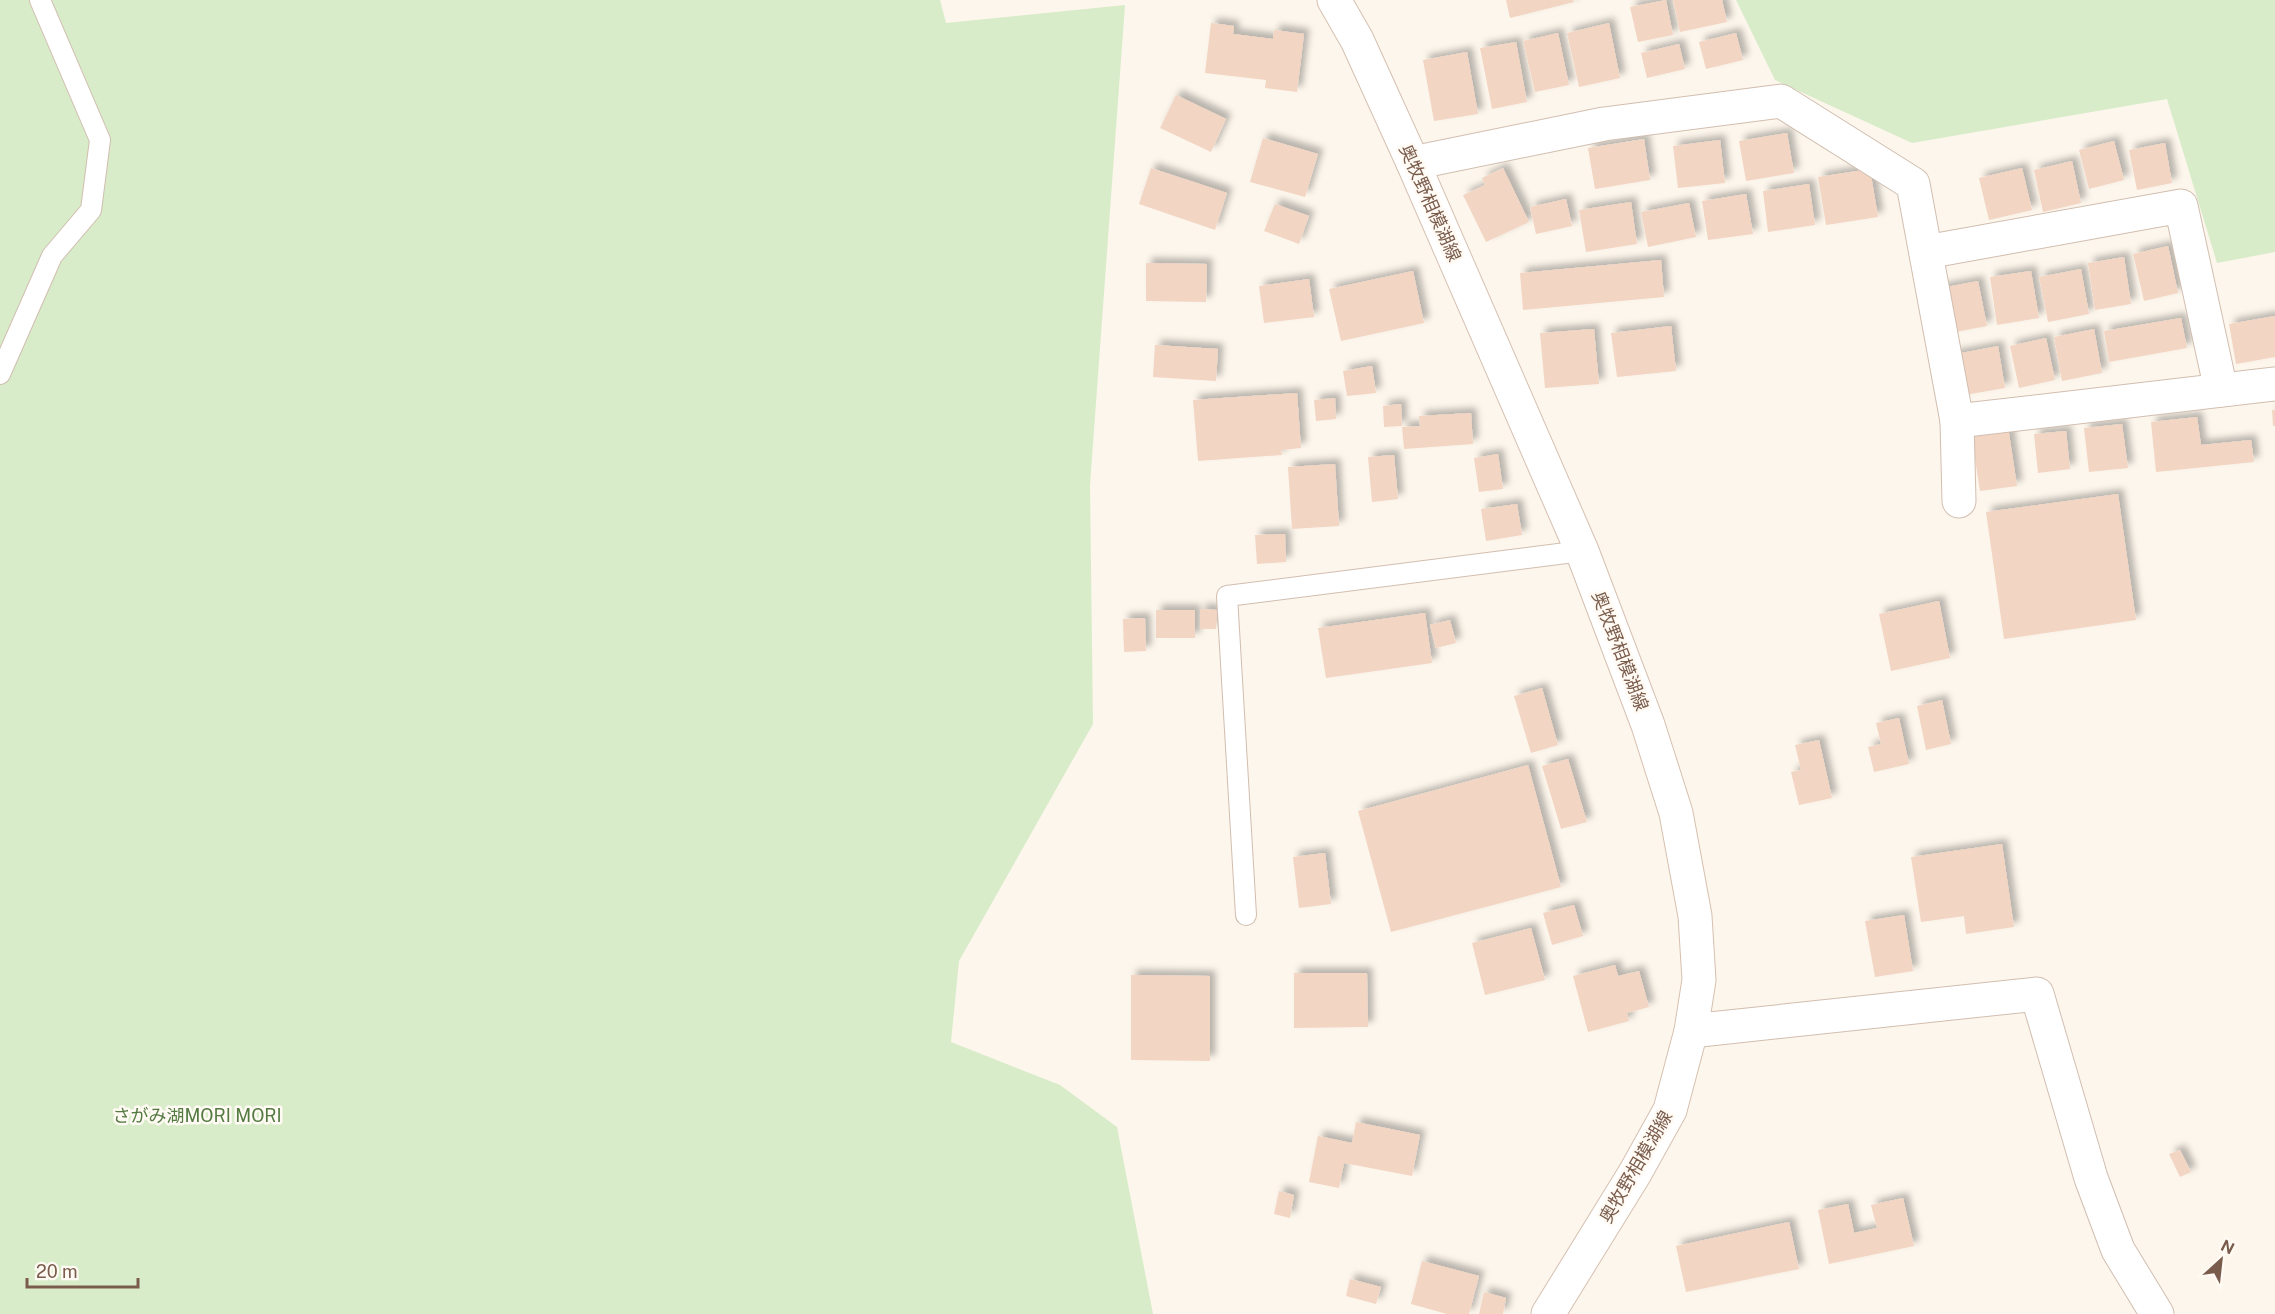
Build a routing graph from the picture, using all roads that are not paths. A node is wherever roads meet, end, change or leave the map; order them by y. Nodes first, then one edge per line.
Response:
1 (40, 0) edge
2 (1334, 0) edge
3 (1413, 163) junction
4 (1926, 252) junction
5 (0, 374) edge
6 (2275, 384) edge
7 (2221, 390) junction
8 (1958, 421) junction
9 (1959, 501) dead end
10 (1581, 550) junction
11 (1246, 915) dead end
12 (1690, 1031) junction
13 (1548, 1314) edge
14 (2157, 1314) edge

1 - 5 lane
2 - 3 street, 奥牧野相模湖線
3 - 4 street
3 - 10 street, 奥牧野相模湖線
4 - 7 street
4 - 8 street
6 - 7 street
7 - 8 street
8 - 9 street
10 - 11 lane
10 - 12 street, 奥牧野相模湖線
12 - 13 street, 奥牧野相模湖線
12 - 14 street

